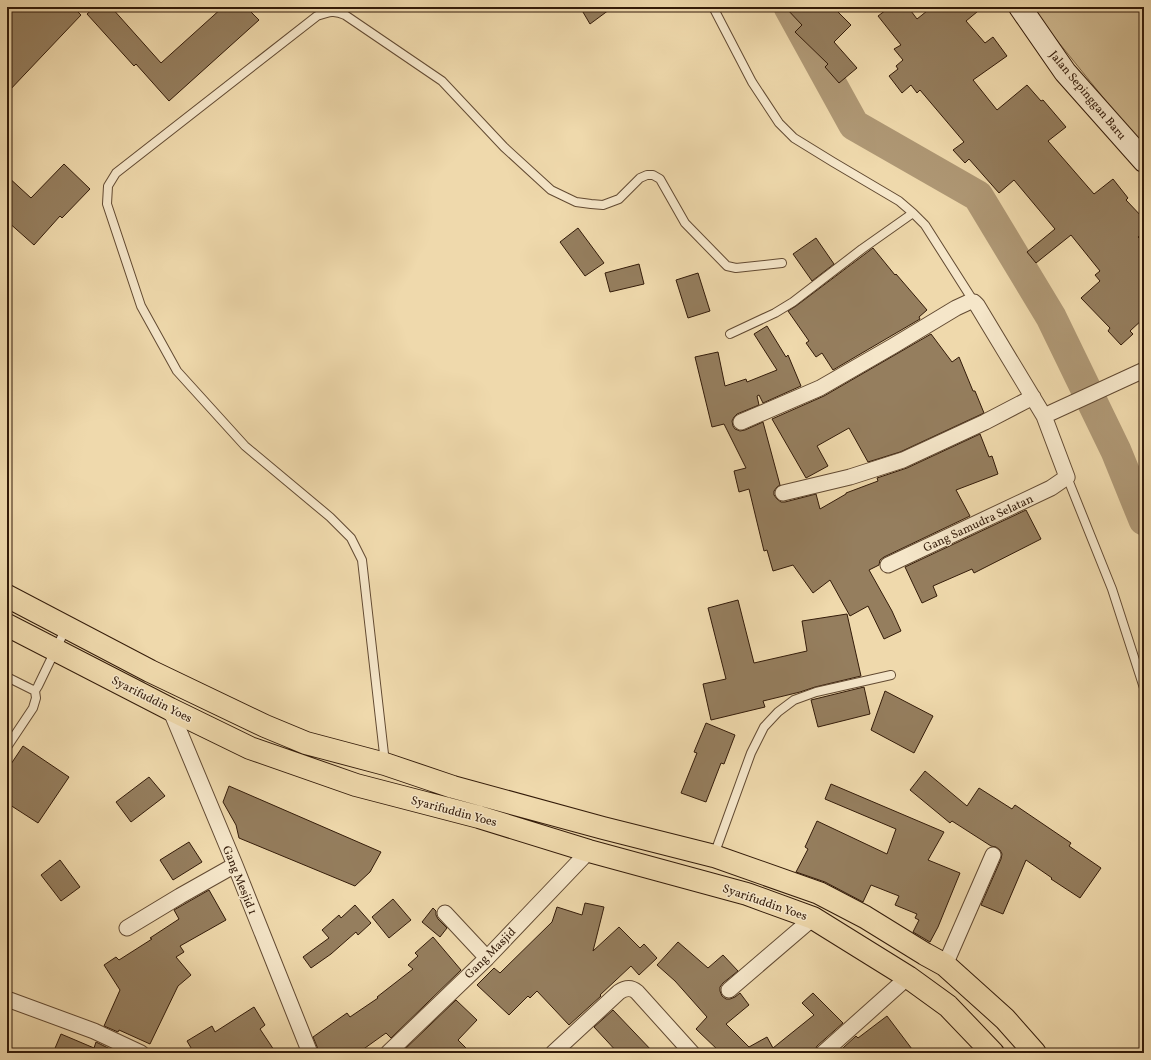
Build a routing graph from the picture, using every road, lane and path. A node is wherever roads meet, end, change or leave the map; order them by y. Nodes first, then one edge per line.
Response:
1 (713, 7) edge
2 (1020, 7) edge
3 (1144, 162) edge
4 (913, 213) junction
5 (782, 263) dead end
6 (974, 302) junction
7 (730, 334) dead end
8 (1142, 371) edge
9 (1033, 397) junction
10 (1049, 413) junction
11 (742, 422) dead end
12 (1067, 477) junction
13 (783, 493) dead end
14 (888, 565) dead end
15 (7, 596) edge
16 (7, 625) edge
17 (67, 628) junction
18 (56, 650) junction
19 (891, 675) dead end
20 (7, 677) edge
21 (1144, 688) edge
22 (35, 691) junction
23 (170, 709) junction
24 (7, 747) edge
25 (385, 764) junction
26 (589, 851) junction
27 (993, 855) dead end
28 (714, 856) junction
29 (234, 865) junction
30 (445, 913) dead end
31 (813, 918) junction
32 (127, 928) dead end
33 (486, 958) junction
34 (945, 965) junction
35 (908, 977) junction
36 (729, 990) dead end
37 (7, 1000) edge
38 (141, 1053) edge
39 (310, 1053) edge
40 (388, 1053) edge
41 (553, 1053) edge
42 (692, 1053) edge
43 (823, 1053) edge
44 (993, 1053) edge
45 (1035, 1053) edge

1 - 4 lane
2 - 3 street, Jalan Sepinggan Baru
4 - 6 lane
4 - 7 lane
5 - 25 lane
6 - 9 street
6 - 11 street
8 - 10 street
9 - 10 street
9 - 13 street
10 - 12 street
12 - 14 street, Gang Samudra Selatan
12 - 21 lane
15 - 17 highway
16 - 18 highway, Syarifuddin Yoes
17 - 18 lane
17 - 25 highway
18 - 22 lane
18 - 23 highway, Syarifuddin Yoes
19 - 28 lane
20 - 22 lane
22 - 24 lane
23 - 26 highway, Syarifuddin Yoes
23 - 29 street, Gang Mesjid 1
25 - 28 highway
26 - 31 highway, Syarifuddin Yoes
26 - 33 street, Gang Masjid
27 - 34 street
28 - 34 highway
29 - 32 street
29 - 39 street, Gang Mesjid 1
30 - 33 street
31 - 35 highway, Syarifuddin Yoes
31 - 36 street
33 - 40 street, Gang Masjid
34 - 45 highway
35 - 43 street
35 - 44 highway, Syarifuddin Yoes
37 - 38 street
41 - 42 street

